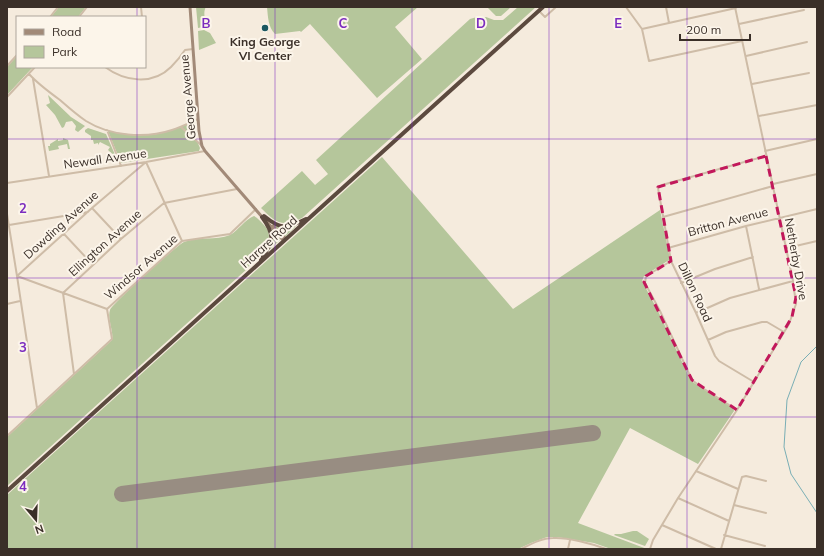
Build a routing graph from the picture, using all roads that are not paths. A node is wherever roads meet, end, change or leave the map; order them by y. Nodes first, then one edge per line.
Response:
1 (58, 7) edge
2 (87, 7) edge
3 (190, 7) edge
4 (543, 7) edge
5 (556, 7) edge
6 (626, 7) edge
7 (666, 7) edge
8 (736, 8) edge
9 (804, 10) dead end
10 (539, 11) junction
11 (51, 16) edge
12 (80, 16) edge
13 (669, 23) junction
14 (739, 24) junction
15 (642, 30) junction
16 (742, 41) junction
17 (807, 42) dead end
18 (193, 49) junction
19 (16, 56) edge
20 (746, 56) junction
21 (7, 66) edge
22 (34, 68) edge
23 (106, 68) edge
24 (808, 72) dead end
25 (29, 74) junction
26 (32, 78) junction
27 (752, 84) junction
28 (7, 97) edge
29 (817, 105) edge
30 (759, 116) junction
31 (198, 118) junction
32 (181, 127) junction
33 (107, 130) junction
34 (817, 139) edge
35 (202, 146) junction
36 (204, 151) junction
37 (765, 151) junction
38 (766, 156) junction
39 (146, 162) junction
40 (121, 166) junction
41 (817, 174) edge
42 (49, 176) junction
43 (7, 183) edge
44 (773, 185) junction
45 (237, 189) junction
46 (164, 203) junction
47 (92, 208) junction
48 (817, 209) edge
49 (257, 210) junction
50 (88, 212) junction
51 (7, 214) edge
52 (313, 215) junction
53 (263, 216) junction
54 (663, 217) junction
55 (780, 217) junction
56 (9, 225) junction
57 (746, 226) junction
58 (64, 234) junction
59 (121, 239) junction
60 (285, 240) junction
61 (182, 241) junction
62 (817, 242) edge
63 (668, 248) junction
64 (786, 248) junction
65 (753, 257) junction
66 (671, 261) junction
67 (93, 265) junction
68 (258, 265) junction
69 (17, 276) junction
70 (793, 280) junction
71 (681, 283) junction
72 (759, 290) junction
73 (63, 293) junction
74 (20, 301) junction
75 (7, 304) edge
76 (107, 309) junction
77 (696, 313) junction
78 (784, 332) junction
79 (707, 340) junction
80 (74, 374) junction
81 (754, 382) junction
82 (37, 408) junction
83 (737, 410) junction
84 (7, 436) edge
85 (696, 471) junction
86 (766, 482) dead end
87 (738, 490) junction
88 (7, 491) edge
89 (678, 498) junction
90 (734, 505) junction
91 (766, 513) dead end
92 (729, 521) junction
93 (662, 525) junction
94 (724, 535) junction
95 (570, 540) junction
96 (765, 546) dead end
97 (520, 549) edge
98 (568, 549) edge
99 (606, 549) edge
100 (650, 549) edge
101 (716, 549) edge
102 (721, 549) edge

1 - 11 street
2 - 12 street
3 - 18 main road, George Avenue
4 - 10 highway, Harare Road
5 - 10 street
6 - 15 street
7 - 13 street
8 - 13 street
8 - 14 street, Netherby Drive
9 - 14 street
10 - 52 highway, Harare Road
13 - 15 street
14 - 16 street, Netherby Drive
15 - 16 street
16 - 20 street, Netherby Drive
17 - 20 street
18 - 23 street
18 - 31 main road, George Avenue
19 - 21 street
20 - 27 street, Netherby Drive
22 - 25 street
24 - 27 street
25 - 26 street
25 - 28 street
26 - 33 street
26 - 42 street
27 - 30 street, Netherby Drive
29 - 30 street
30 - 37 street, Netherby Drive
31 - 32 street
31 - 35 main road, George Avenue
32 - 33 street
32 - 35 street
33 - 40 street
34 - 37 street
35 - 36 main road, George Avenue
36 - 39 street, Newall Avenue
36 - 45 main road, George Avenue
37 - 38 street, Netherby Drive
38 - 44 street, Netherby Drive
38 - 54 street, Dillon Road
39 - 40 street, Newall Avenue
39 - 46 street
39 - 47 street, Dowding Avenue
40 - 42 street, Newall Avenue
41 - 44 street
42 - 43 street, Newall Avenue
44 - 54 street
44 - 55 street, Netherby Drive
45 - 46 street, Ellington Avenue
45 - 49 main road, George Avenue
46 - 59 street, Ellington Avenue
46 - 61 street
47 - 50 street, Dowding Avenue
47 - 59 street
48 - 55 street, Britton Avenue
49 - 53 main road, George Avenue
49 - 61 street, Windsor Avenue
50 - 56 street
50 - 58 street, Dowding Avenue
51 - 56 street
52 - 53 highway
52 - 60 highway, Harare Road
53 - 60 main road, George Avenue
53 - 68 highway
54 - 63 street, Dillon Road
55 - 57 street, Britton Avenue
55 - 64 street, Netherby Drive
56 - 69 street
57 - 63 street, Britton Avenue
57 - 65 street
58 - 67 street
58 - 69 street, Dowding Avenue
59 - 67 street, Ellington Avenue
60 - 68 highway, Harare Road
61 - 76 street, Windsor Avenue
62 - 64 street
63 - 66 street, Dillon Road
64 - 70 street, Netherby Drive
65 - 71 street
65 - 72 street
66 - 71 street, Dillon Road
66 - 83 street
67 - 73 street, Ellington Avenue
68 - 88 highway, Harare Road
69 - 73 street
69 - 74 street
70 - 72 street
70 - 78 street, Netherby Drive
71 - 77 street, Dillon Road
72 - 77 street
73 - 76 street
73 - 80 street
74 - 75 street
74 - 82 street
76 - 80 street, Windsor Avenue
77 - 79 street, Dillon Road
78 - 79 street
78 - 81 street, Netherby Drive
79 - 81 street, Dillon Road
80 - 82 street
81 - 83 street, Netherby Drive
82 - 84 street
83 - 85 street, Netherby Drive
85 - 87 street
85 - 89 street, Netherby Drive
86 - 87 street
87 - 90 street
89 - 92 street
89 - 93 street, Netherby Drive
90 - 91 street
90 - 92 street
92 - 94 street
93 - 100 street, Netherby Drive
93 - 101 street
94 - 96 street
94 - 102 street
95 - 97 street
95 - 98 street
95 - 99 street

